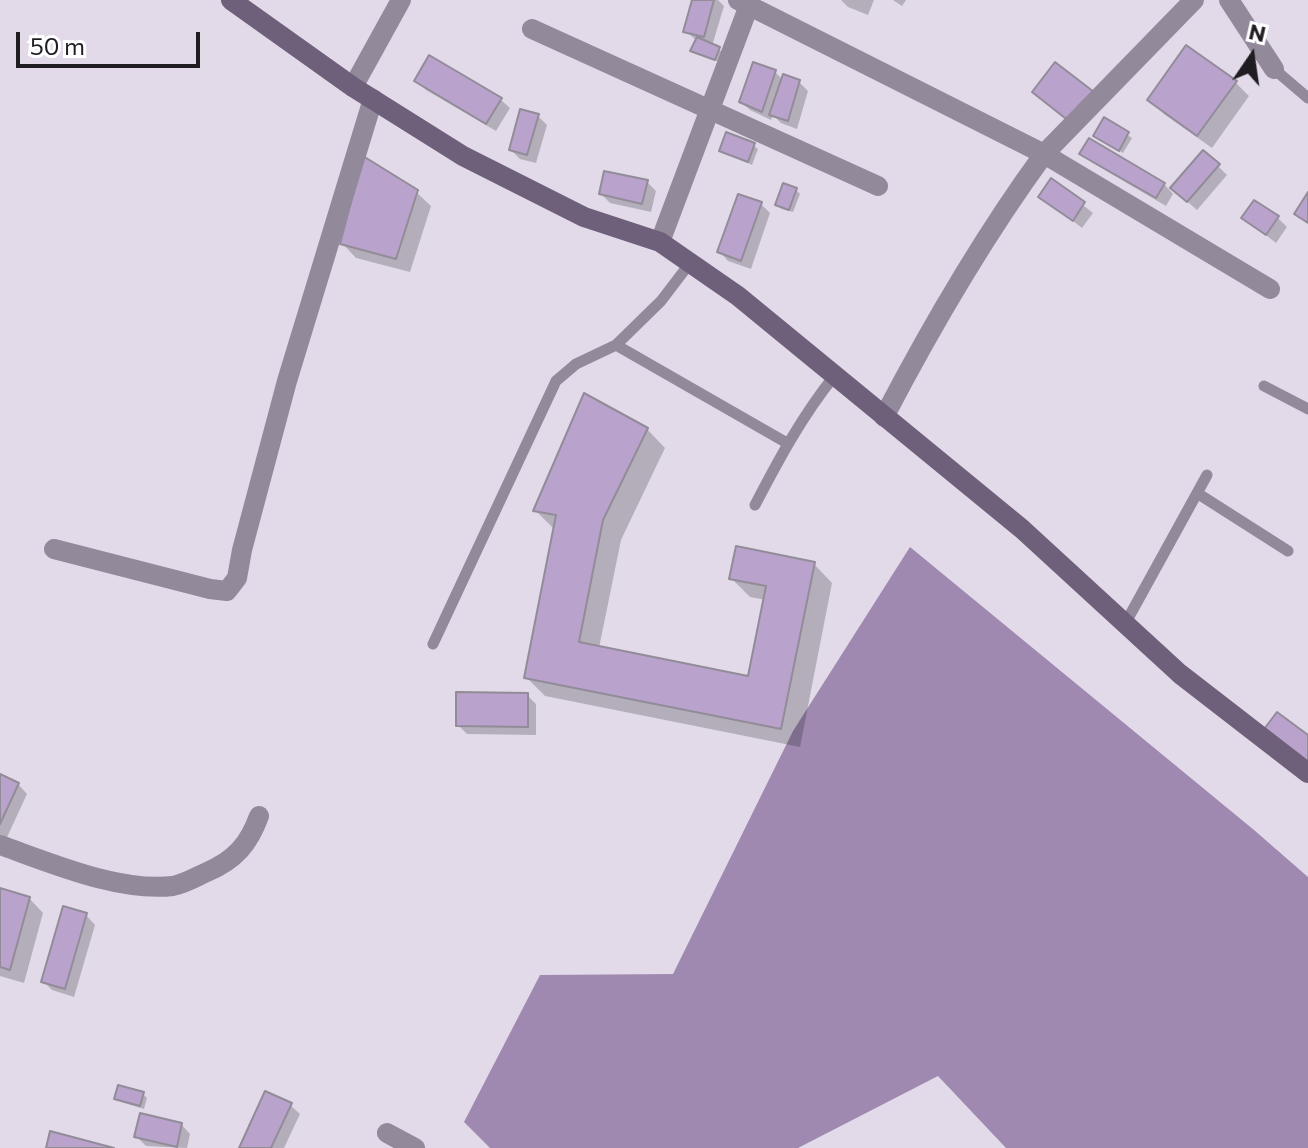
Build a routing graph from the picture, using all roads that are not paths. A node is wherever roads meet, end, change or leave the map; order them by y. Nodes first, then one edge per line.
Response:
1 (231, 0) edge
2 (401, 0) edge
3 (1194, 0) edge
4 (1229, 0) edge
5 (746, 1) edge
6 (532, 29) dead end
7 (1274, 69) joint
8 (353, 87) junction
9 (1308, 98) edge
10 (373, 99) junction
11 (711, 110) junction
12 (1044, 154) junction
13 (878, 186) dead end
14 (660, 242) junction
15 (690, 263) junction
16 (1270, 289) dead end
17 (616, 345) junction
18 (835, 375) junction
19 (1264, 386) dead end
20 (1308, 409) edge
21 (884, 417) junction
22 (787, 443) junction
23 (1207, 475) dead end
24 (1197, 493) junction
25 (755, 505) dead end
26 (54, 549) dead end
27 (1288, 551) dead end
28 (1125, 624) junction
29 (433, 644) dead end
30 (1308, 773) edge
31 (259, 816) dead end
32 (0, 845) edge
33 (389, 1139) edge
34 (415, 1148) edge

1 - 8 street
2 - 8 street
3 - 12 street
4 - 7 street
5 - 11 street
5 - 12 street
6 - 11 street
7 - 9 lane
8 - 10 street
10 - 14 street
10 - 26 street
11 - 13 street
11 - 14 street
12 - 16 street
12 - 21 street
14 - 15 street
15 - 17 lane
15 - 18 street
17 - 22 lane
17 - 29 lane
18 - 21 street
18 - 22 lane
19 - 20 lane
21 - 28 street
22 - 25 lane
23 - 24 lane
24 - 27 lane
24 - 28 lane
28 - 30 street
31 - 32 street
33 - 34 street

